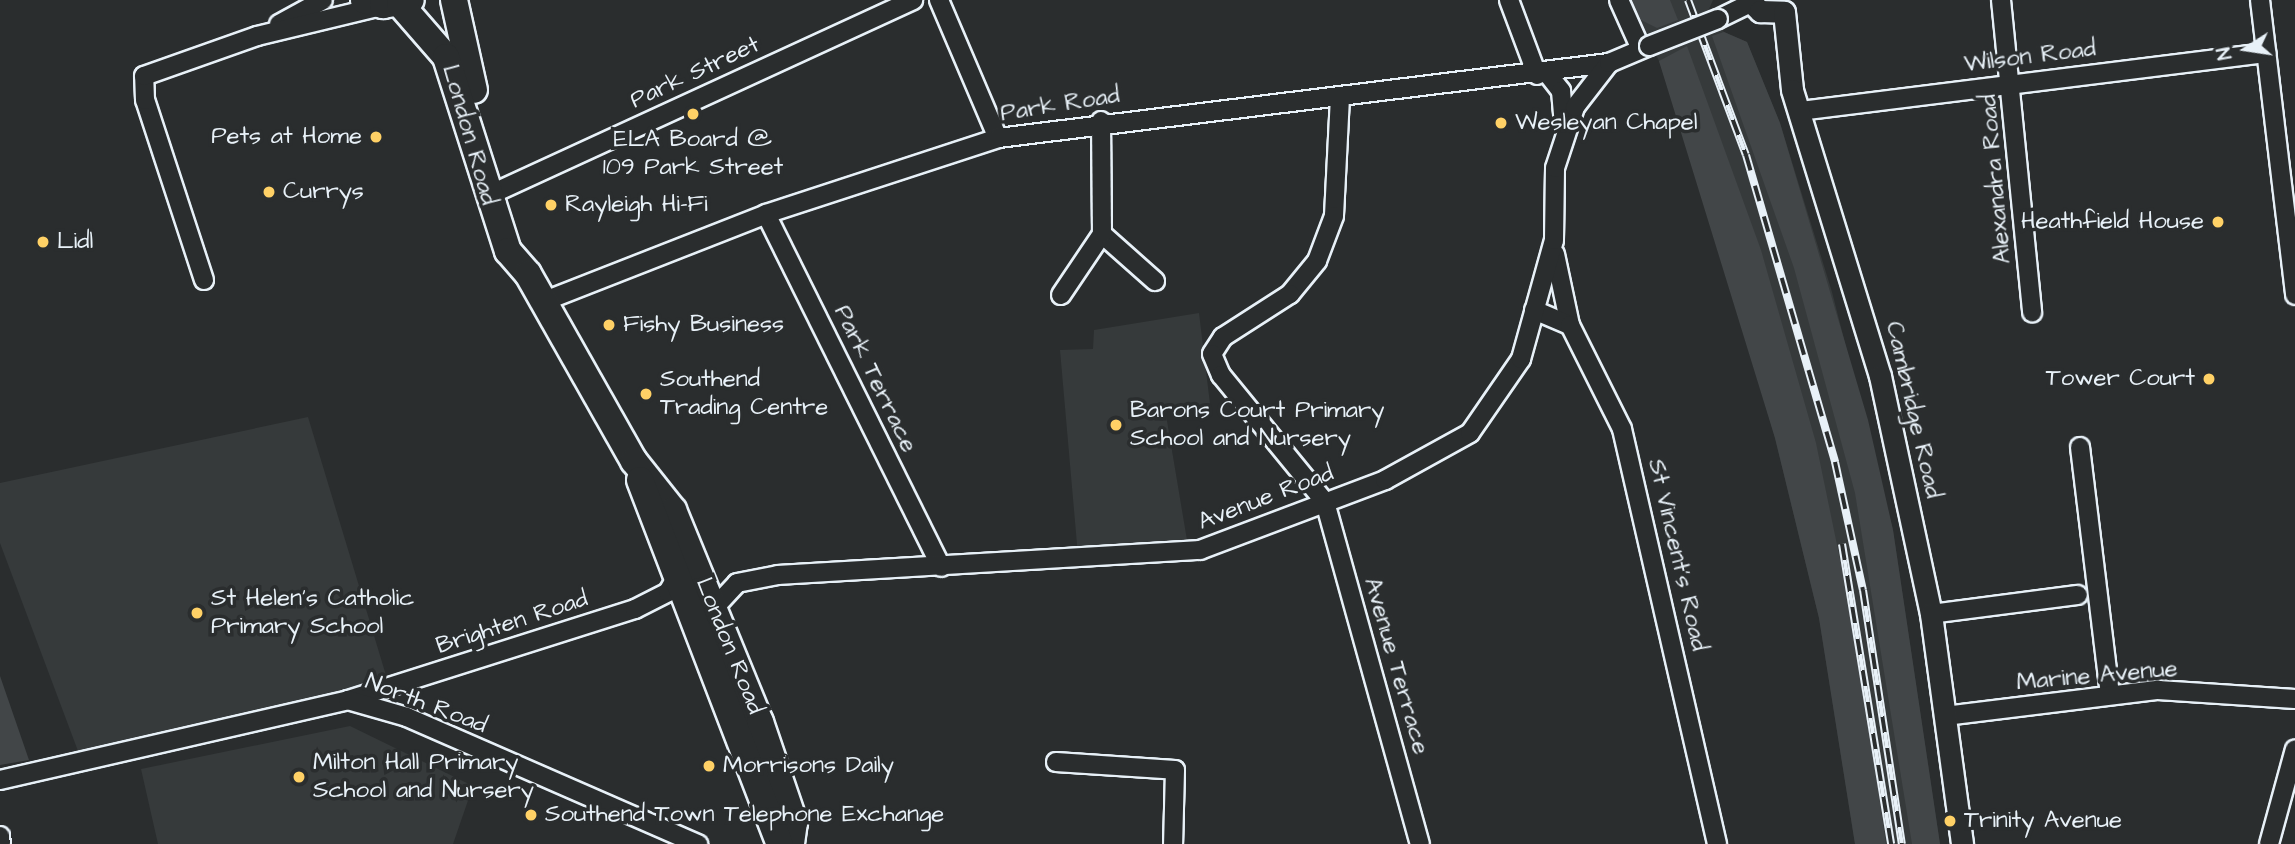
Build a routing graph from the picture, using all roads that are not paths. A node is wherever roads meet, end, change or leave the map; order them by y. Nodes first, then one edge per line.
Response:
1 (323, 0) edge
2 (454, 0) edge
3 (913, 0) edge
4 (939, 0) edge
5 (1508, 0) edge
6 (1619, 0) edge
7 (2001, 0) edge
8 (2260, 0) edge
9 (389, 2) edge
10 (1750, 2) edge
11 (1789, 6) edge
12 (257, 36) junction
13 (1644, 47) junction
14 (2266, 52) junction
15 (1609, 63) junction
16 (1542, 74) junction
17 (2012, 84) junction
18 (1340, 97) junction
19 (1800, 111) junction
20 (1101, 121) junction
21 (1563, 133) junction
22 (998, 138) junction
23 (498, 191) junction
24 (766, 214) junction
25 (1102, 234) junction
26 (1554, 240) junction
27 (528, 274) junction
28 (204, 280) dead end
29 (1155, 281) dead end
30 (1061, 295) dead end
31 (2295, 295) edge
32 (542, 302) junction
33 (1534, 310) junction
34 (2032, 312) dead end
35 (1570, 325) junction
36 (2080, 447) dead end
37 (634, 461) junction
38 (1325, 502) junction
39 (941, 566) junction
40 (678, 575) junction
41 (2078, 595) dead end
42 (714, 608) junction
43 (1931, 614) junction
44 (2110, 694) junction
45 (2295, 699) edge
46 (348, 700) junction
47 (1945, 716) junction
48 (2295, 749) edge
49 (1056, 762) dead end
50 (0, 780) edge
51 (0, 836) edge
52 (1, 844) edge
53 (698, 844) edge
54 (780, 844) edge
55 (791, 844) edge
56 (1173, 844) edge
57 (1420, 844) edge
58 (1717, 844) edge
59 (1962, 844) edge
60 (2269, 844) edge

1 - 12 street
2 - 23 main road, London Road
3 - 23 street, Park Street
4 - 22 street
5 - 16 street, Avenue Road
6 - 13 street
7 - 17 street, Alexandra Road
8 - 14 street
9 - 12 street
9 - 27 main road, London Road
10 - 11 street
10 - 13 street, Avenue Road, bridge
11 - 19 street, Cambridge Road
12 - 28 street
13 - 15 street, Avenue Road
14 - 17 street, Wilson Road
14 - 31 street
15 - 16 street, Park Road
15 - 21 street, Avenue Road
16 - 18 street, Park Road
16 - 21 street, Avenue Road
17 - 19 street, Wilson Road
17 - 34 street, Alexandra Road
18 - 20 street, Park Road
18 - 38 street
19 - 43 street, Cambridge Road
20 - 22 street, Park Road
20 - 25 street
21 - 26 street, Avenue Road
22 - 24 street, Park Road
23 - 27 main road, London Road
24 - 32 street, Park Road
24 - 39 street, Park Terrace
25 - 29 street
25 - 30 street
26 - 33 street, Avenue Road
26 - 35 street, St Vincent's Road
27 - 32 main road, London Road
32 - 37 main road, London Road
33 - 35 street
33 - 38 street, Avenue Road
35 - 58 street, St Vincent's Road
36 - 44 street
37 - 40 main road, London Road
37 - 42 main road, London Road
38 - 39 street, Avenue Road
38 - 57 street, Avenue Terrace
39 - 42 street, Avenue Road
40 - 46 street, Brighten Road
40 - 54 main road, London Road
41 - 43 street
42 - 55 main road, London Road
43 - 47 street, Cambridge Road
44 - 45 street, Marine Avenue
44 - 47 street, Marine Avenue
46 - 50 street, North Road
46 - 53 street, North Road
47 - 59 street, Cambridge Road
48 - 60 street
49 - 56 street
51 - 52 street

